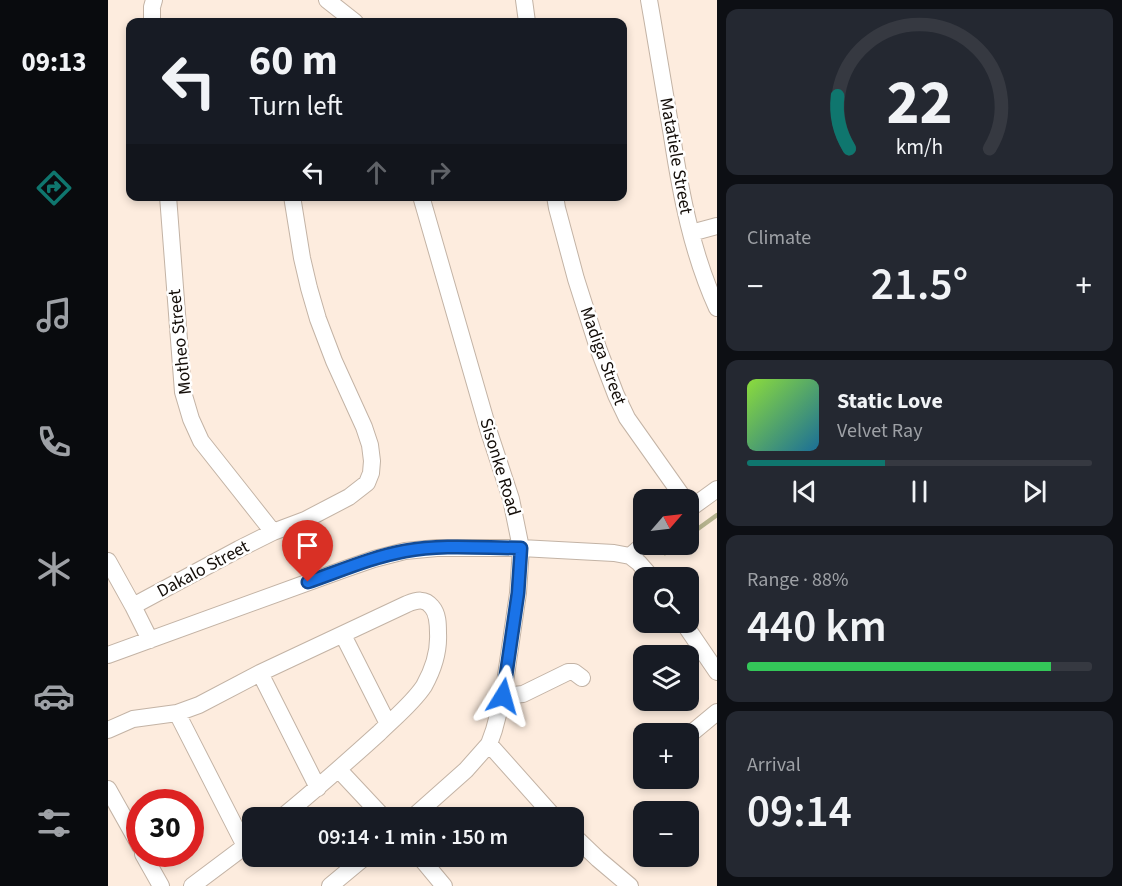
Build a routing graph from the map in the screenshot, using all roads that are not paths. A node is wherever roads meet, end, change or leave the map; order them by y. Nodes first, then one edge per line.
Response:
1 (154, 0) edge
2 (327, 0) edge
3 (524, 0) edge
4 (649, 0) edge
5 (152, 18) edge
6 (350, 18) edge
7 (526, 18) edge
8 (168, 201) edge
9 (293, 201) edge
10 (422, 201) edge
11 (555, 201) edge
12 (717, 226) edge
13 (691, 234) junction
14 (717, 308) edge
15 (677, 489) edge
16 (717, 489) edge
17 (699, 499) edge
18 (273, 532) junction
19 (521, 548) junction
20 (633, 553) edge
21 (630, 556) junction
22 (108, 561) edge
23 (642, 567) edge
24 (133, 606) junction
25 (690, 633) edge
26 (343, 635) junction
27 (150, 639) junction
28 (108, 655) edge
29 (717, 672) edge
30 (260, 673) junction
31 (582, 678) dead end
32 (503, 696) junction
33 (717, 712) edge
34 (177, 713) junction
35 (388, 724) junction
36 (699, 726) edge
37 (108, 730) edge
38 (489, 744) junction
39 (339, 770) junction
40 (318, 788) junction
41 (108, 789) edge
42 (295, 807) edge
43 (374, 807) edge
44 (424, 807) edge
45 (545, 807) edge
46 (126, 821) edge
47 (242, 830) edge
48 (584, 846) edge
49 (242, 848) edge
50 (150, 867) edge
51 (353, 867) edge
52 (428, 867) edge
53 (161, 886) edge
54 (192, 886) edge
55 (330, 886) edge
56 (444, 886) edge
57 (630, 886) edge

1 - 5 street
2 - 6 street
3 - 7 street
4 - 13 street, Matatiele Street
8 - 18 street, Motheo Street
9 - 18 street, Dakalo Street
10 - 19 street, Sisonke Road
11 - 15 street, Madiga Street
12 - 13 street
13 - 14 street, Matatiele Street
16 - 17 street
18 - 24 street, Dakalo Street
19 - 21 street
19 - 27 street
19 - 32 street, Sisonke Road
20 - 21 street
21 - 23 street
22 - 24 street
24 - 27 street
25 - 29 street
26 - 30 street
26 - 35 street
26 - 35 street
27 - 28 street
30 - 34 street
30 - 40 street
31 - 32 street
32 - 38 street, Sisonke Road
33 - 36 street
34 - 37 street
34 - 47 street
35 - 39 street
38 - 44 street, Sisonke Road
38 - 45 street
39 - 40 street
39 - 43 street
40 - 42 street
41 - 46 street
48 - 57 street
49 - 54 street
50 - 53 street
51 - 55 street
52 - 56 street

